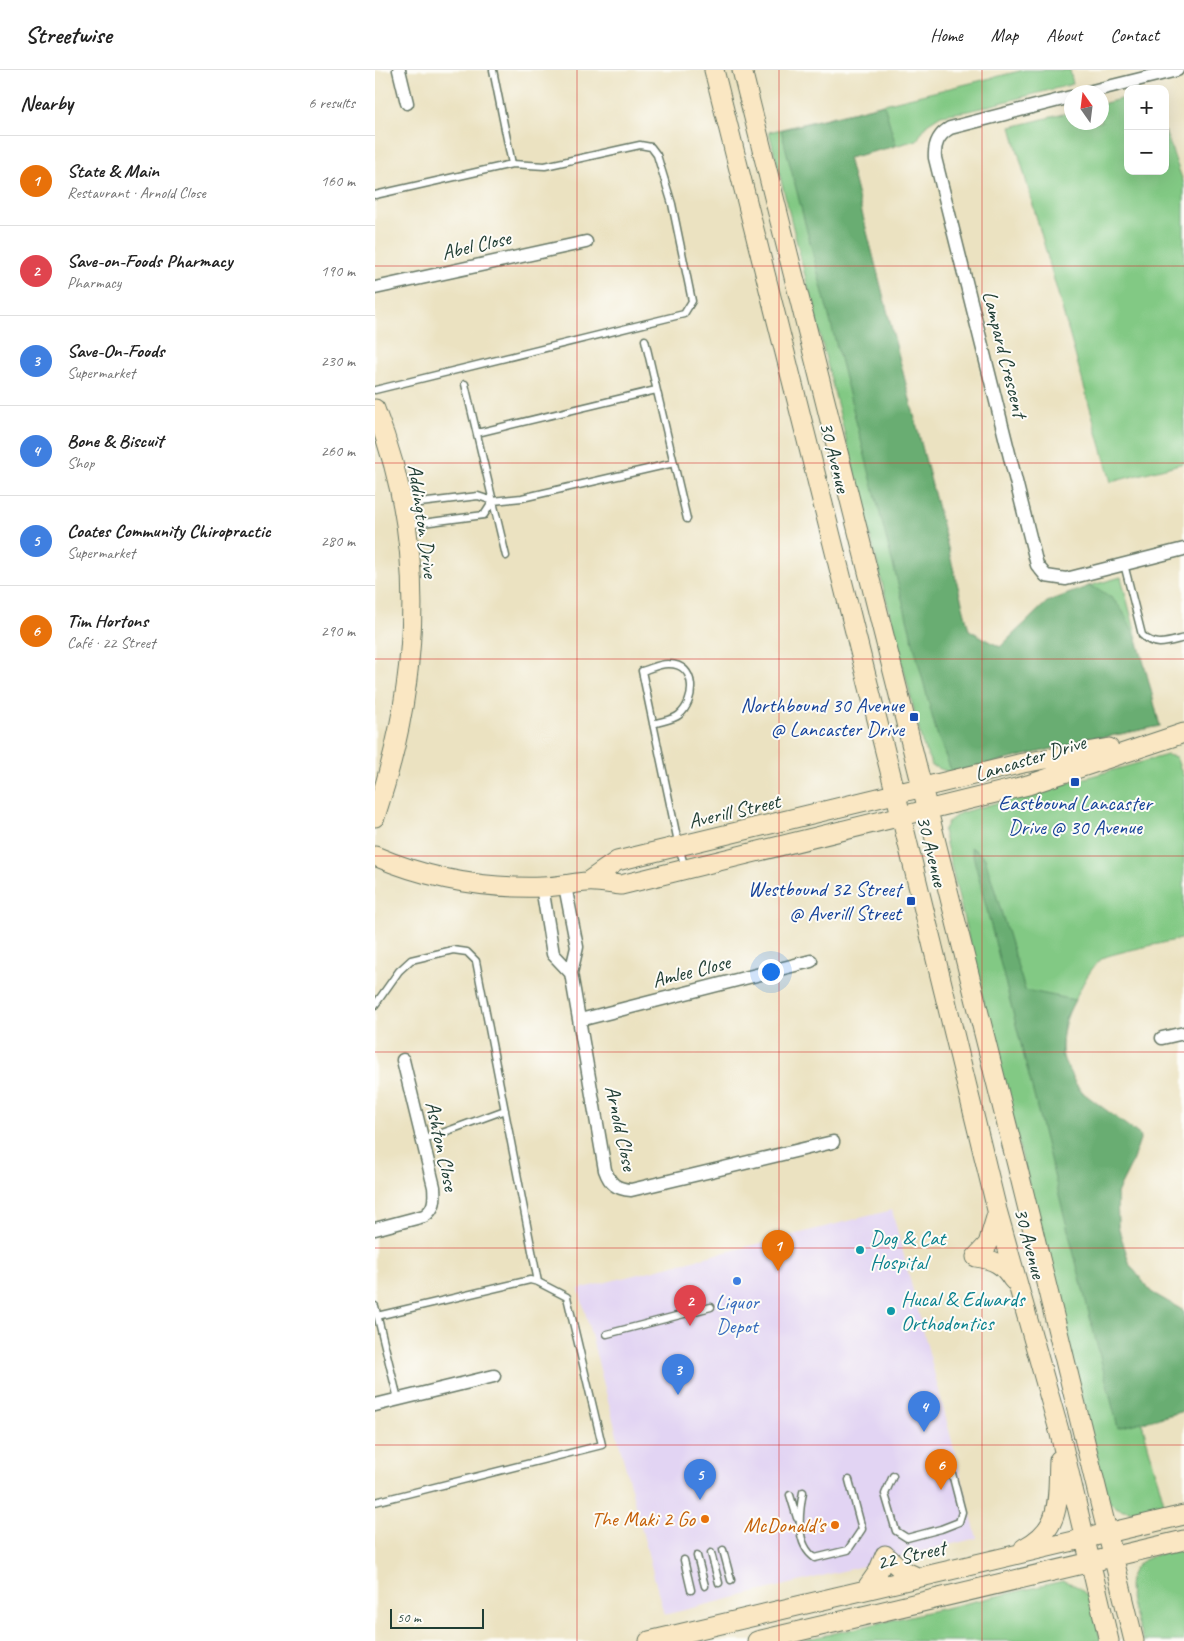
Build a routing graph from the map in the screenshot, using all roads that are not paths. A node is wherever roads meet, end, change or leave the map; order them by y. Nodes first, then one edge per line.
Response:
1 (399, 70) edge
2 (493, 70) edge
3 (714, 70) edge
4 (742, 70) edge
5 (1177, 70) edge
6 (1109, 87) edge
7 (1064, 98) edge
8 (407, 103) dead end
9 (512, 164) junction
10 (375, 195) edge
11 (586, 242) dead end
12 (375, 288) edge
13 (645, 340) dead end
14 (465, 384) dead end
15 (375, 390) edge
16 (656, 390) junction
17 (375, 409) edge
18 (477, 432) junction
19 (674, 464) junction
20 (493, 501) junction
21 (402, 505) junction
22 (687, 519) dead end
23 (406, 525) junction
24 (1184, 549) edge
25 (506, 556) dead end
26 (1124, 564) junction
27 (1184, 638) edge
28 (653, 724) junction
29 (1180, 735) edge
30 (921, 789) junction
31 (896, 795) junction
32 (927, 810) junction
33 (901, 816) junction
34 (375, 817) edge
35 (679, 847) junction
36 (375, 856) edge
37 (685, 869) junction
38 (587, 882) junction
39 (565, 886) junction
40 (542, 888) junction
41 (811, 961) dead end
42 (571, 972) junction
43 (375, 1005) edge
44 (580, 1020) junction
45 (1184, 1033) edge
46 (1163, 1038) dead end
47 (403, 1060) dead end
48 (505, 1110) junction
49 (423, 1140) junction
50 (833, 1142) dead end
51 (997, 1210) junction
52 (375, 1229) edge
53 (538, 1282) junction
54 (1018, 1288) junction
55 (375, 1306) edge
56 (711, 1307) dead end
57 (377, 1316) junction
58 (607, 1334) dead end
59 (494, 1376) dead end
60 (398, 1399) junction
61 (375, 1405) edge
62 (1060, 1434) junction
63 (949, 1462) dead end
64 (893, 1476) dead end
65 (849, 1480) dead end
66 (803, 1492) dead end
67 (791, 1495) dead end
68 (375, 1502) edge
69 (1184, 1515) edge
70 (798, 1520) junction
71 (1107, 1532) junction
72 (1083, 1538) junction
73 (1184, 1540) edge
74 (723, 1550) dead end
75 (711, 1553) dead end
76 (697, 1556) dead end
77 (1008, 1556) junction
78 (1113, 1558) junction
79 (684, 1560) dead end
80 (1089, 1563) junction
81 (917, 1577) junction
82 (731, 1580) dead end
83 (719, 1583) dead end
84 (705, 1586) dead end
85 (866, 1589) junction
86 (691, 1590) dead end
87 (649, 1641) edge
88 (757, 1641) edge
89 (1109, 1641) edge
90 (1134, 1641) edge

1 - 8 street
2 - 9 lane
3 - 31 main road, 30 Avenue
4 - 30 main road, 30 Avenue
5 - 6 street
7 - 26 street, Lampard Crescent
9 - 10 lane
9 - 15 lane
11 - 12 street, Abel Close
13 - 16 lane
14 - 18 lane
16 - 18 lane
16 - 19 lane
17 - 21 main road, Addington Drive
18 - 20 lane
19 - 20 lane
19 - 22 lane
20 - 21 lane
20 - 23 lane
20 - 25 lane
21 - 23 main road, Addington Drive
23 - 34 main road, Addington Drive
24 - 26 street, Lampard Crescent
26 - 27 lane
28 - 28 lane
28 - 35 lane
29 - 30 main road, Lancaster Drive
29 - 32 main road, Lancaster Drive
30 - 31 main road, Lancaster Drive
30 - 32 main road, 30 Avenue
31 - 33 main road, 30 Avenue
31 - 35 main road, Averill Street
32 - 33 main road, Lancaster Drive
32 - 71 main road, 30 Avenue
33 - 37 main road, Averill Street
33 - 51 main road, 30 Avenue
35 - 37 lane
35 - 38 main road, Averill Street
36 - 40 main road, Averill Street
37 - 38 main road, Averill Street
38 - 39 main road, Averill Street
39 - 40 main road, Averill Street
39 - 42 street, Arnold Close
40 - 42 street
41 - 44 street, Amlee Close
42 - 44 street, Arnold Close
43 - 48 lane
44 - 50 street, Arnold Close
45 - 46 street
47 - 49 street, Ashton Close
48 - 49 lane
48 - 53 lane
49 - 52 street, Ashton Close
51 - 54 main road, 30 Avenue
51 - 54 main road
53 - 57 lane
53 - 68 lane
54 - 62 main road, 30 Avenue
55 - 57 lane
56 - 58 lane
57 - 60 lane
59 - 60 street
60 - 61 street
62 - 72 main road, 30 Avenue
62 - 77 main road
63 - 64 lane
65 - 70 lane
66 - 70 lane
67 - 70 lane
69 - 71 main road, 22 Street
71 - 72 main road, 22 Street
71 - 78 main road, 30 Avenue
72 - 77 main road, 22 Street
72 - 80 main road, 30 Avenue
73 - 78 main road
74 - 82 lane
75 - 83 lane
76 - 84 lane
77 - 81 main road, 22 Street
78 - 80 main road
78 - 90 main road, 30 Avenue
79 - 86 lane
80 - 88 main road
80 - 89 main road, 30 Avenue
81 - 85 main road, 22 Street
81 - 85 main road
85 - 87 main road, 22 Street

